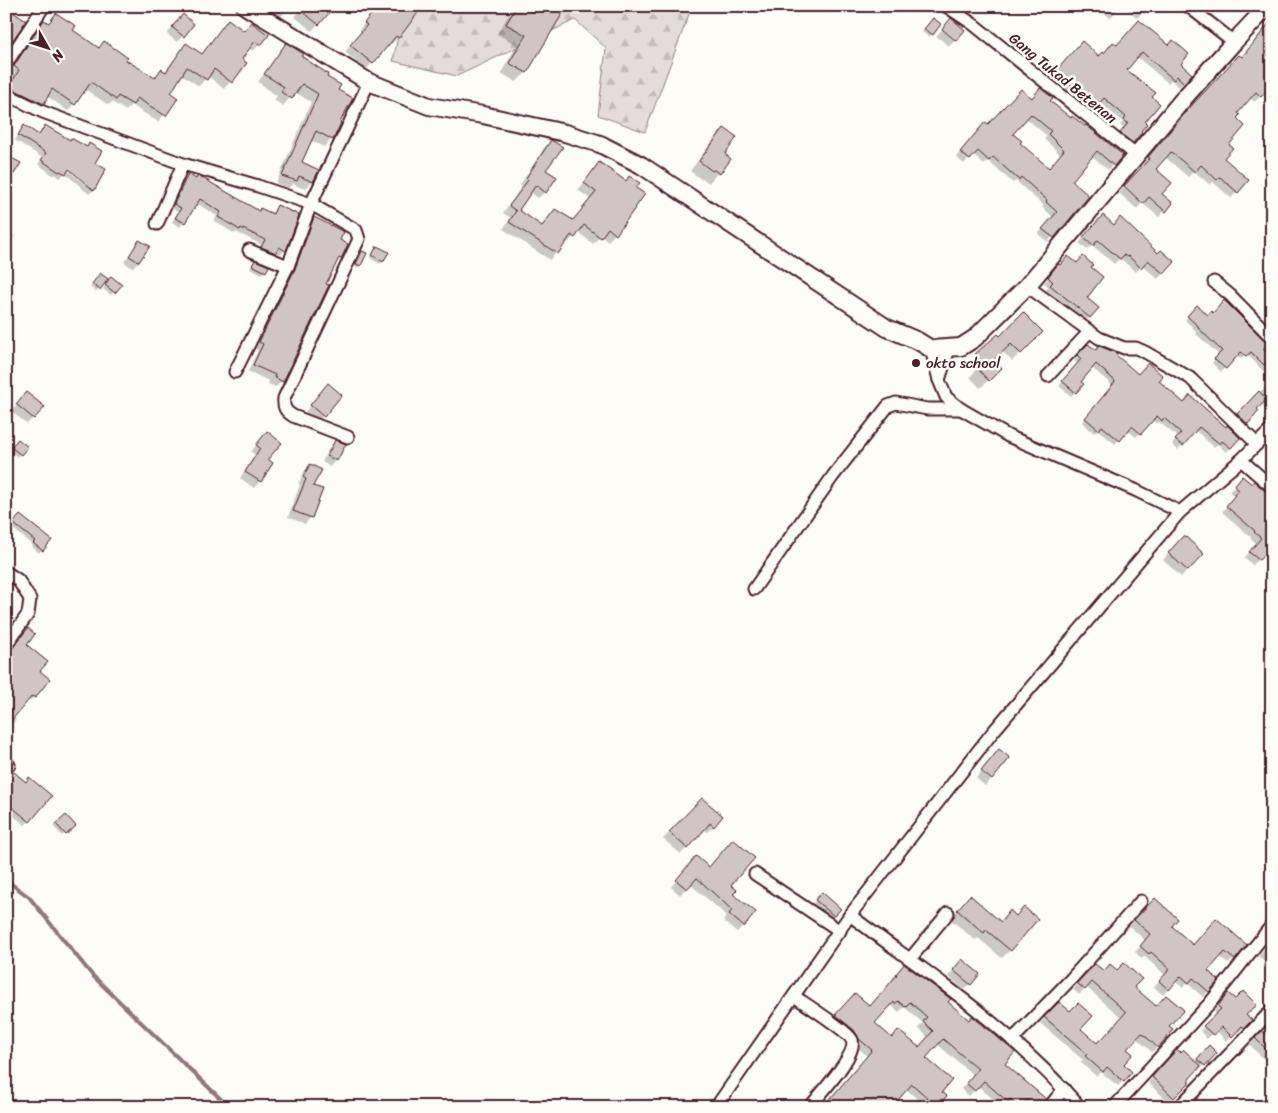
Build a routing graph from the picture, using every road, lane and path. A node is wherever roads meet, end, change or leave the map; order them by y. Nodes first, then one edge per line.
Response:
1 (44, 6) edge
2 (946, 6) edge
3 (1188, 6) edge
4 (1268, 6) edge
5 (246, 7) edge
6 (1234, 42) junction
7 (6, 64) edge
8 (369, 82) junction
9 (6, 94) edge
10 (1137, 156) junction
11 (183, 164) junction
12 (311, 204) junction
13 (157, 224) dead end
14 (249, 250) dead end
15 (288, 266) junction
16 (1214, 282) dead end
17 (1027, 286) junction
18 (1089, 332) junction
19 (1272, 338) edge
20 (931, 349) junction
21 (949, 349) junction
22 (236, 372) dead end
23 (1048, 376) dead end
24 (939, 380) junction
25 (960, 409) junction
26 (1272, 429) edge
27 (348, 437) dead end
28 (1257, 444) junction
29 (1241, 460) junction
30 (1272, 487) edge
31 (1180, 512) junction
32 (6, 572) edge
33 (754, 589) dead end
34 (6, 645) edge
35 (755, 874) dead end
36 (1141, 901) dead end
37 (948, 913) dead end
38 (850, 916) junction
39 (1272, 925) edge
40 (840, 931) junction
41 (910, 959) junction
42 (794, 996) junction
43 (1272, 1010) edge
44 (1012, 1040) junction
45 (1064, 1089) junction
46 (716, 1107) edge
47 (810, 1107) edge
48 (1049, 1107) edge
49 (1080, 1107) edge
50 (1114, 1107) edge
51 (1178, 1107) edge

1 - 7 street
2 - 10 street, Gang Tukad Betenan
3 - 6 street
4 - 6 main road
5 - 8 main road
6 - 10 main road
8 - 12 street
8 - 20 main road
9 - 11 street
10 - 17 main road
11 - 12 street
11 - 13 street
12 - 15 street
12 - 27 street
14 - 15 street
15 - 22 street
16 - 19 street
17 - 18 street
17 - 21 main road
18 - 23 street
18 - 28 street
20 - 21 main road
20 - 24 street
21 - 24 street
24 - 25 street
25 - 31 street
25 - 33 street
26 - 28 street
28 - 29 street
29 - 30 street
29 - 31 street
31 - 38 street
32 - 34 street
35 - 40 street
36 - 44 street
37 - 41 street
38 - 40 street
38 - 41 street
39 - 50 street
40 - 42 street
41 - 44 street
42 - 46 street
42 - 47 street
43 - 51 street
44 - 45 street
45 - 48 street
45 - 49 street

